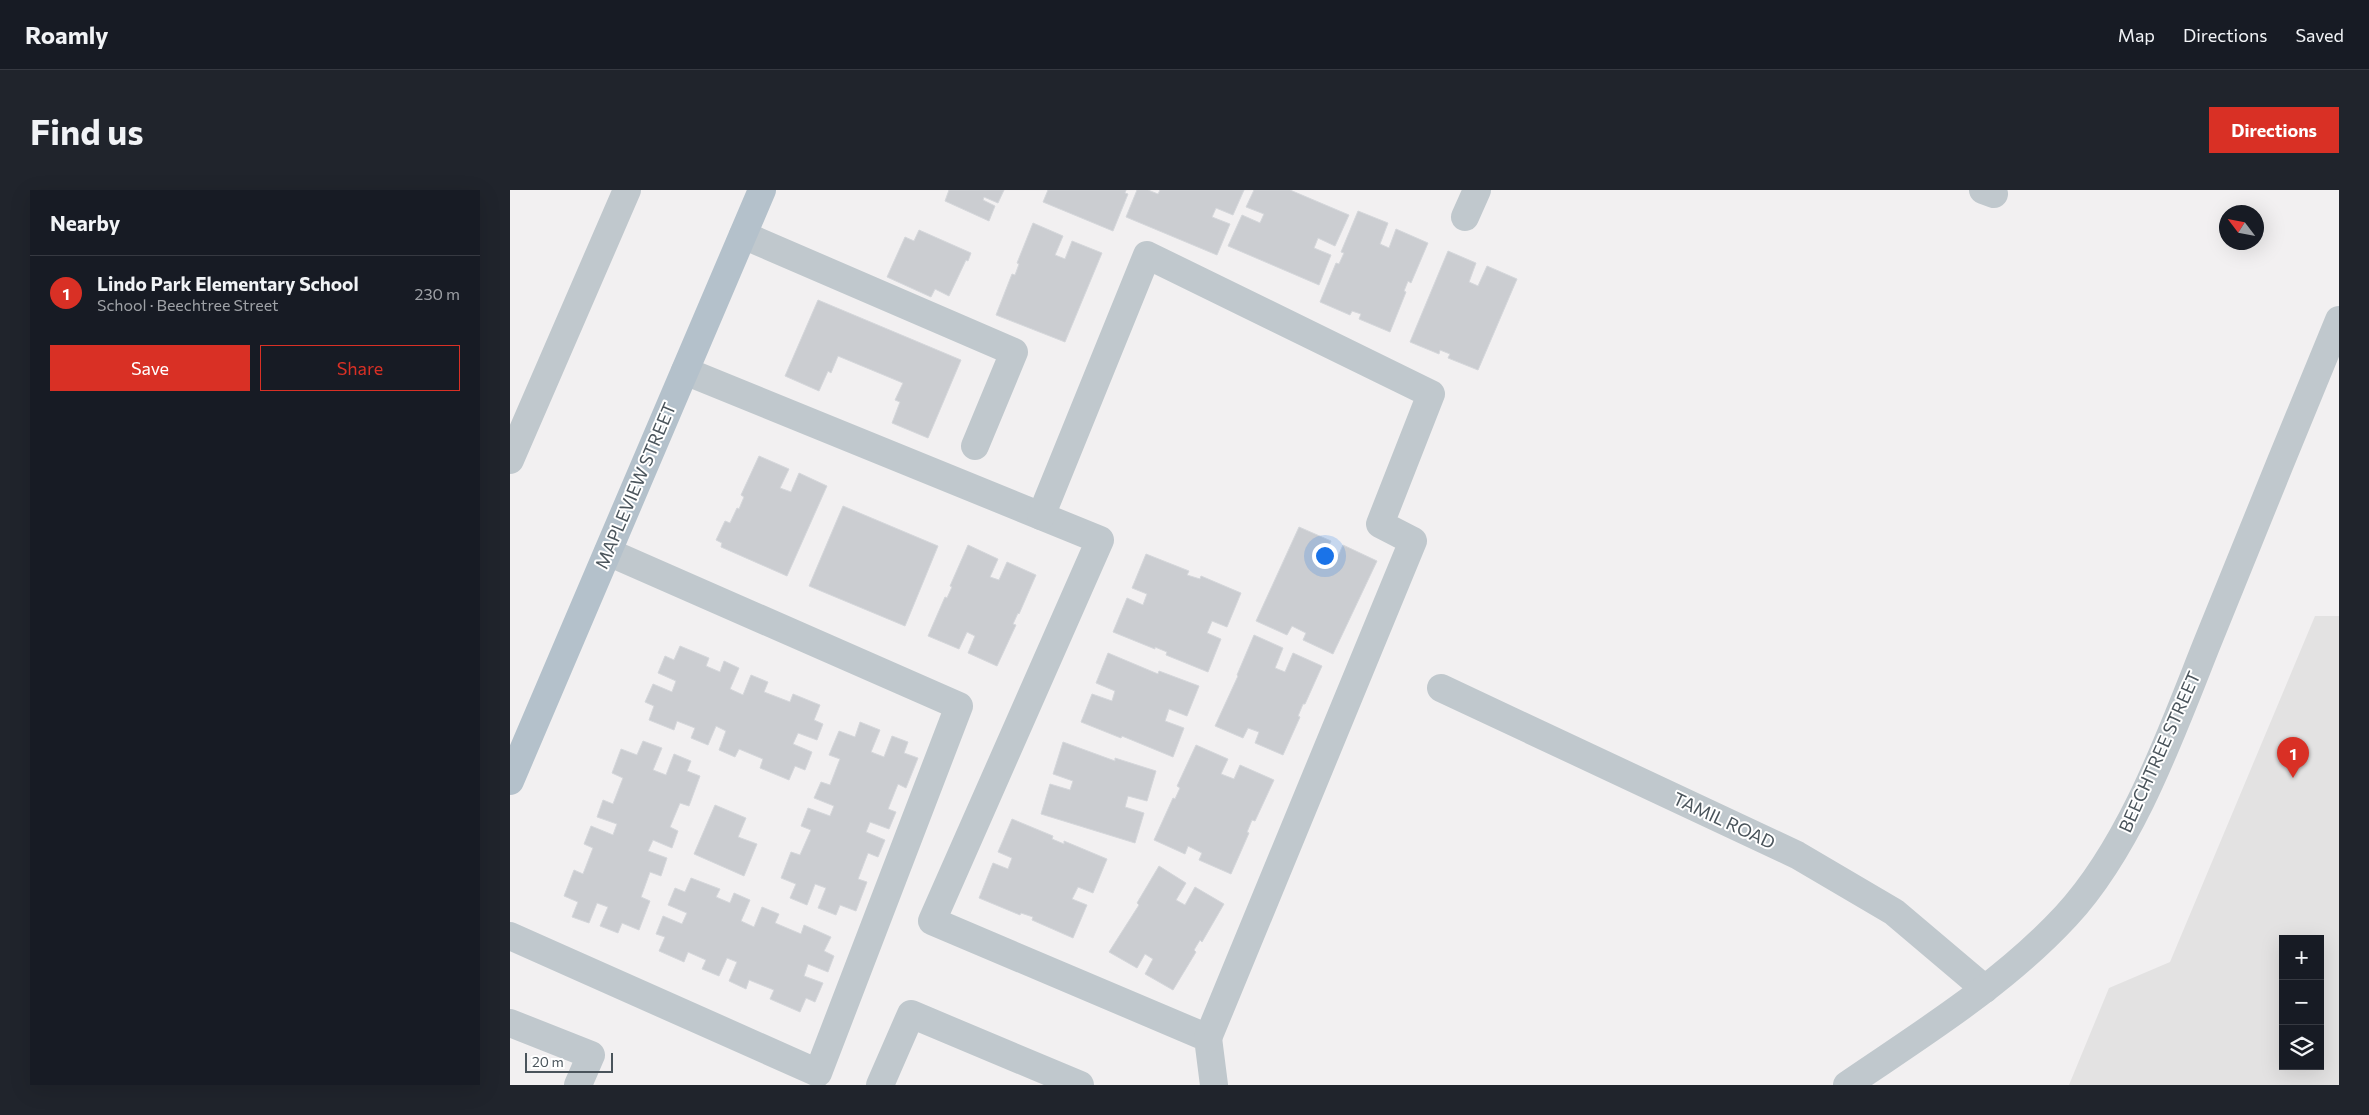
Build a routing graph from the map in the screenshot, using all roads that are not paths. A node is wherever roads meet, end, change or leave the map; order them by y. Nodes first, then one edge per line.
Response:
1 (627, 190) edge
2 (762, 190) edge
3 (1477, 190) edge
4 (1465, 217) dead end
5 (743, 236) junction
6 (2339, 320) edge
7 (685, 372) junction
8 (975, 446) dead end
9 (510, 460) edge
10 (1041, 516) junction
11 (608, 552) junction
12 (1441, 688) dead end
13 (510, 781) edge
14 (510, 936) edge
15 (1985, 989) junction
16 (510, 1023) edge
17 (1208, 1038) junction
18 (578, 1085) edge
19 (880, 1085) edge
20 (1080, 1085) edge
21 (1214, 1085) edge
22 (1847, 1085) edge

1 - 9 street
2 - 5 main road, MAPLEVIEW STREET
3 - 4 street
5 - 7 main road, MAPLEVIEW STREET
5 - 8 street
6 - 15 street, BEECHTREE STREET
7 - 10 street
7 - 11 main road, MAPLEVIEW STREET
10 - 17 street
10 - 17 street
11 - 13 main road, MAPLEVIEW STREET
11 - 14 street
12 - 15 street, TAMIL ROAD
15 - 22 street, BEECHTREE STREET
16 - 18 street
17 - 21 street
19 - 20 street

